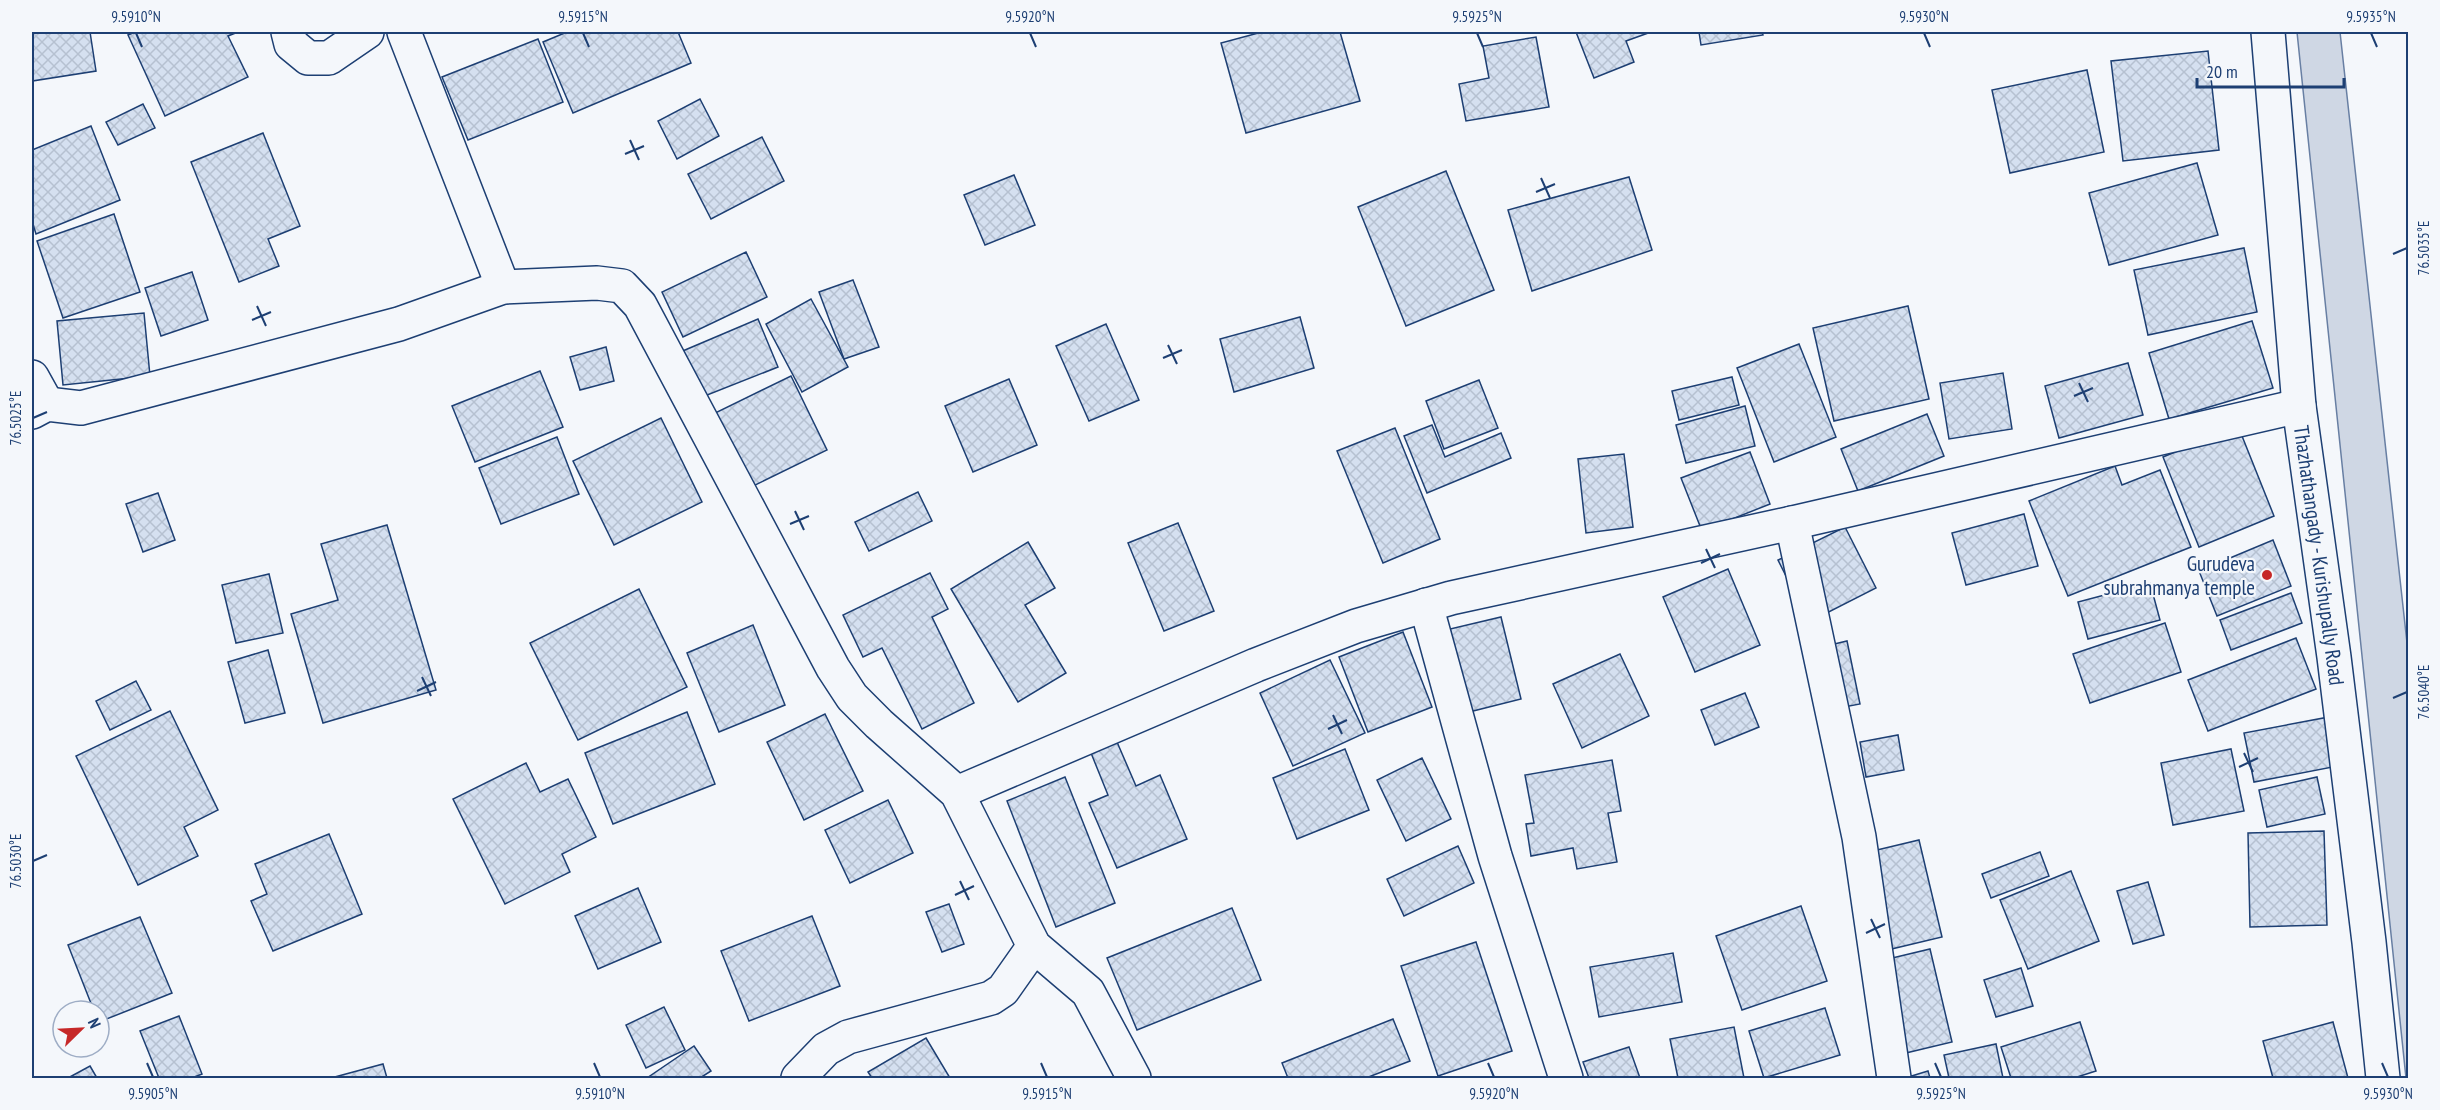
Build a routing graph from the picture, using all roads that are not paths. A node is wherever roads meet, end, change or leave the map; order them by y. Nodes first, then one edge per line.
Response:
1 (288, 32) edge
2 (367, 32) edge
3 (404, 32) edge
4 (2268, 32) edge
5 (503, 286) junction
6 (37, 398) edge
7 (2299, 405) junction
8 (1792, 523) junction
9 (1426, 605) junction
10 (957, 793) junction
11 (1034, 946) junction
12 (798, 1078) edge
13 (1134, 1078) edge
14 (1566, 1078) edge
15 (1894, 1078) edge
16 (2383, 1078) edge

1 - 2 street
3 - 5 street
4 - 7 street, Thazhathangady - Kurishupally Road
5 - 6 street
5 - 10 street
7 - 8 street
7 - 16 street, Thazhathangady - Kurishupally Road
8 - 9 street
8 - 15 street
9 - 10 street
9 - 14 street
10 - 11 street
11 - 12 street
11 - 13 street

